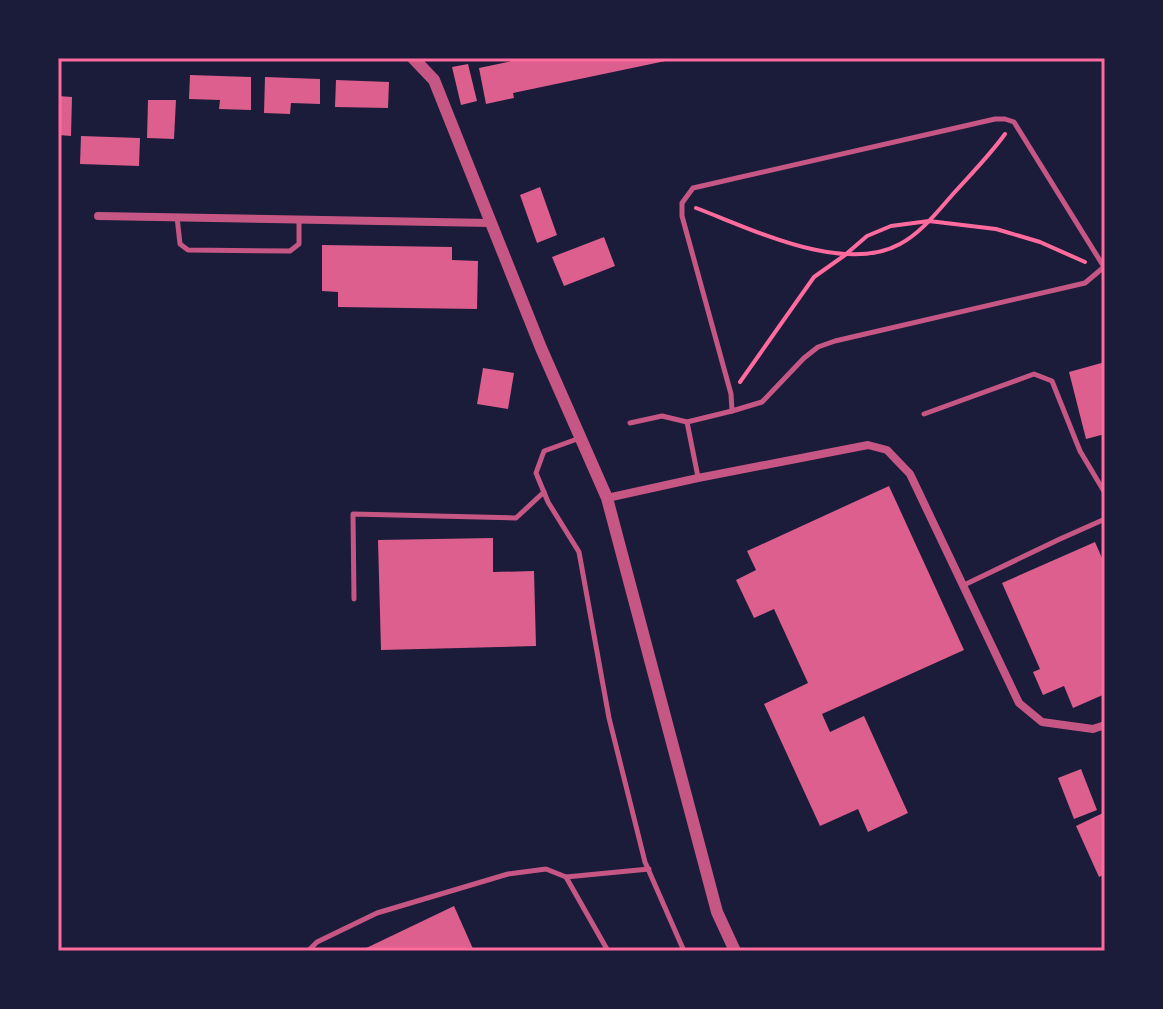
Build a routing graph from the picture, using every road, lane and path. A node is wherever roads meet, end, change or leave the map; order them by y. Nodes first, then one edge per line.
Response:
1 (414, 58) edge
2 (1014, 122) junction
3 (682, 203) junction
4 (98, 216) dead end
5 (177, 217) junction
6 (299, 220) junction
7 (929, 221) junction
8 (490, 223) junction
9 (845, 255) junction
10 (1104, 267) edge
11 (731, 394) junction
12 (732, 411) junction
13 (924, 414) dead end
14 (687, 422) junction
15 (630, 423) dead end
16 (580, 438) junction
17 (698, 478) junction
18 (544, 492) junction
19 (1105, 493) edge
20 (607, 498) junction
21 (1105, 519) edge
22 (963, 586) junction
23 (354, 599) dead end
24 (1105, 725) edge
25 (649, 869) junction
26 (566, 877) junction
27 (308, 951) edge
28 (608, 951) edge
29 (684, 951) edge
30 (735, 951) edge

1 - 8 street
2 - 3 lane
2 - 7 path
2 - 10 lane
3 - 9 path
3 - 11 lane
4 - 5 street
5 - 6 street
5 - 6 lane
6 - 8 street
7 - 9 path
7 - 9 path
7 - 10 path
8 - 16 street
9 - 11 path
10 - 12 lane
11 - 12 lane
12 - 14 lane
13 - 19 lane
14 - 15 lane
14 - 17 lane
16 - 18 lane
16 - 20 street
17 - 20 street
17 - 22 street
18 - 23 lane
18 - 25 lane
20 - 30 street
21 - 22 lane
22 - 24 street
25 - 26 lane
25 - 29 lane
26 - 27 lane
26 - 28 lane

